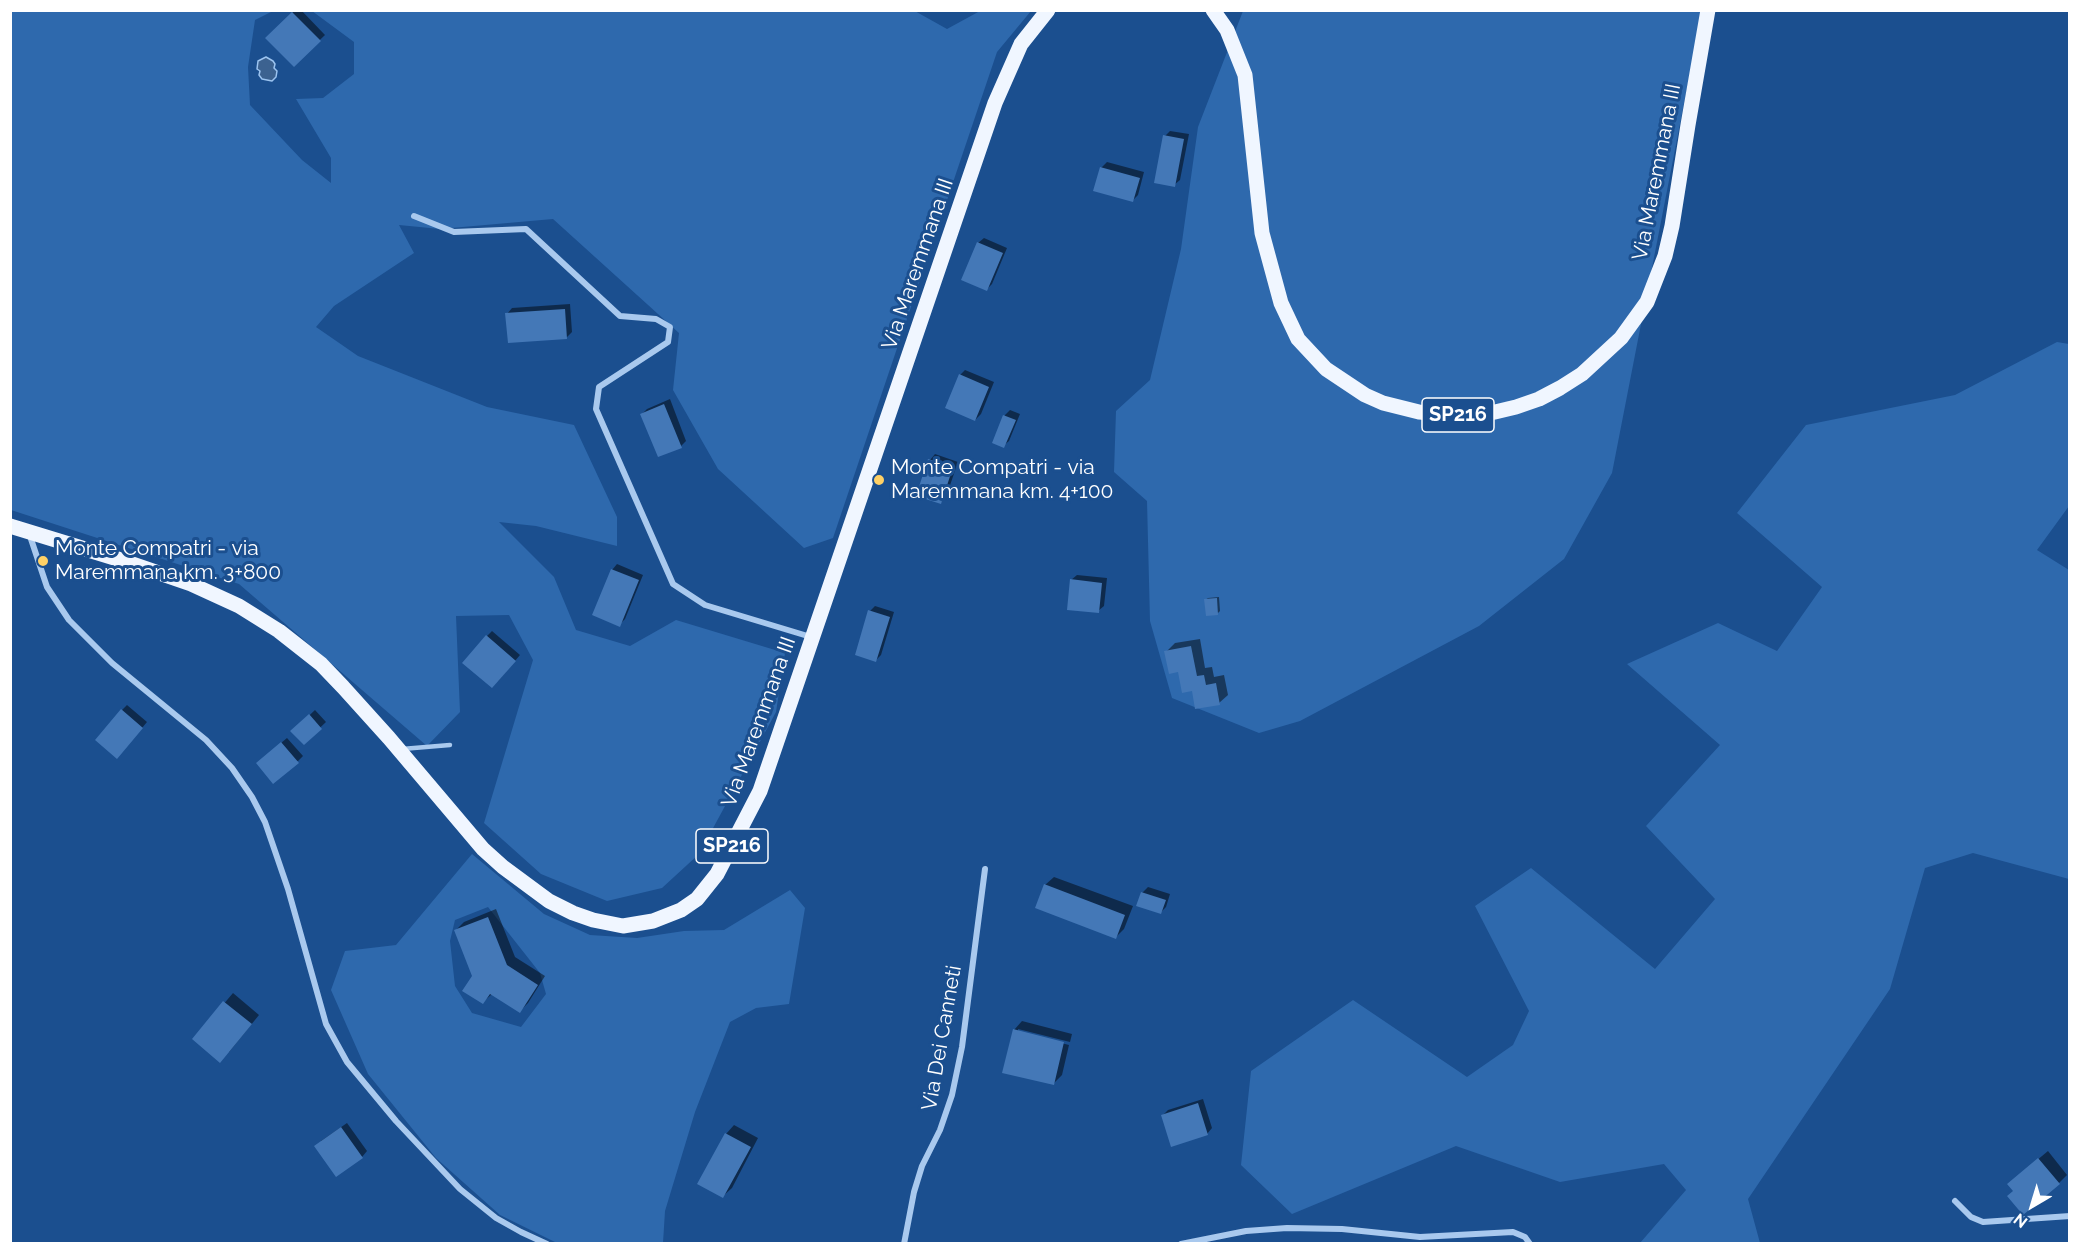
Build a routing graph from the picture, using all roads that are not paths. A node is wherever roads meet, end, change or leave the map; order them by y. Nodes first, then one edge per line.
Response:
1 (1048, 10) edge
2 (1213, 10) edge
3 (1708, 10) edge
4 (414, 216) dead end
5 (10, 526) edge
6 (28, 531) junction
7 (813, 637) junction
8 (450, 745) dead end
9 (398, 749) junction
10 (985, 869) dead end
11 (1955, 1201) dead end
12 (2070, 1216) edge
13 (547, 1244) edge
14 (904, 1244) edge
15 (1181, 1244) edge
16 (1530, 1244) edge

1 - 7 main road, Via Maremmana III / SP216
2 - 3 main road, Via Maremmana III / SP216
4 - 7 street
5 - 6 main road, Via Maremmana III / SP216
6 - 9 main road, Via Maremmana III / SP216
6 - 13 street
7 - 9 main road, Via Maremmana III / SP216
8 - 9 lane
10 - 14 street, Via Dei Canneti
11 - 12 street
15 - 16 street

